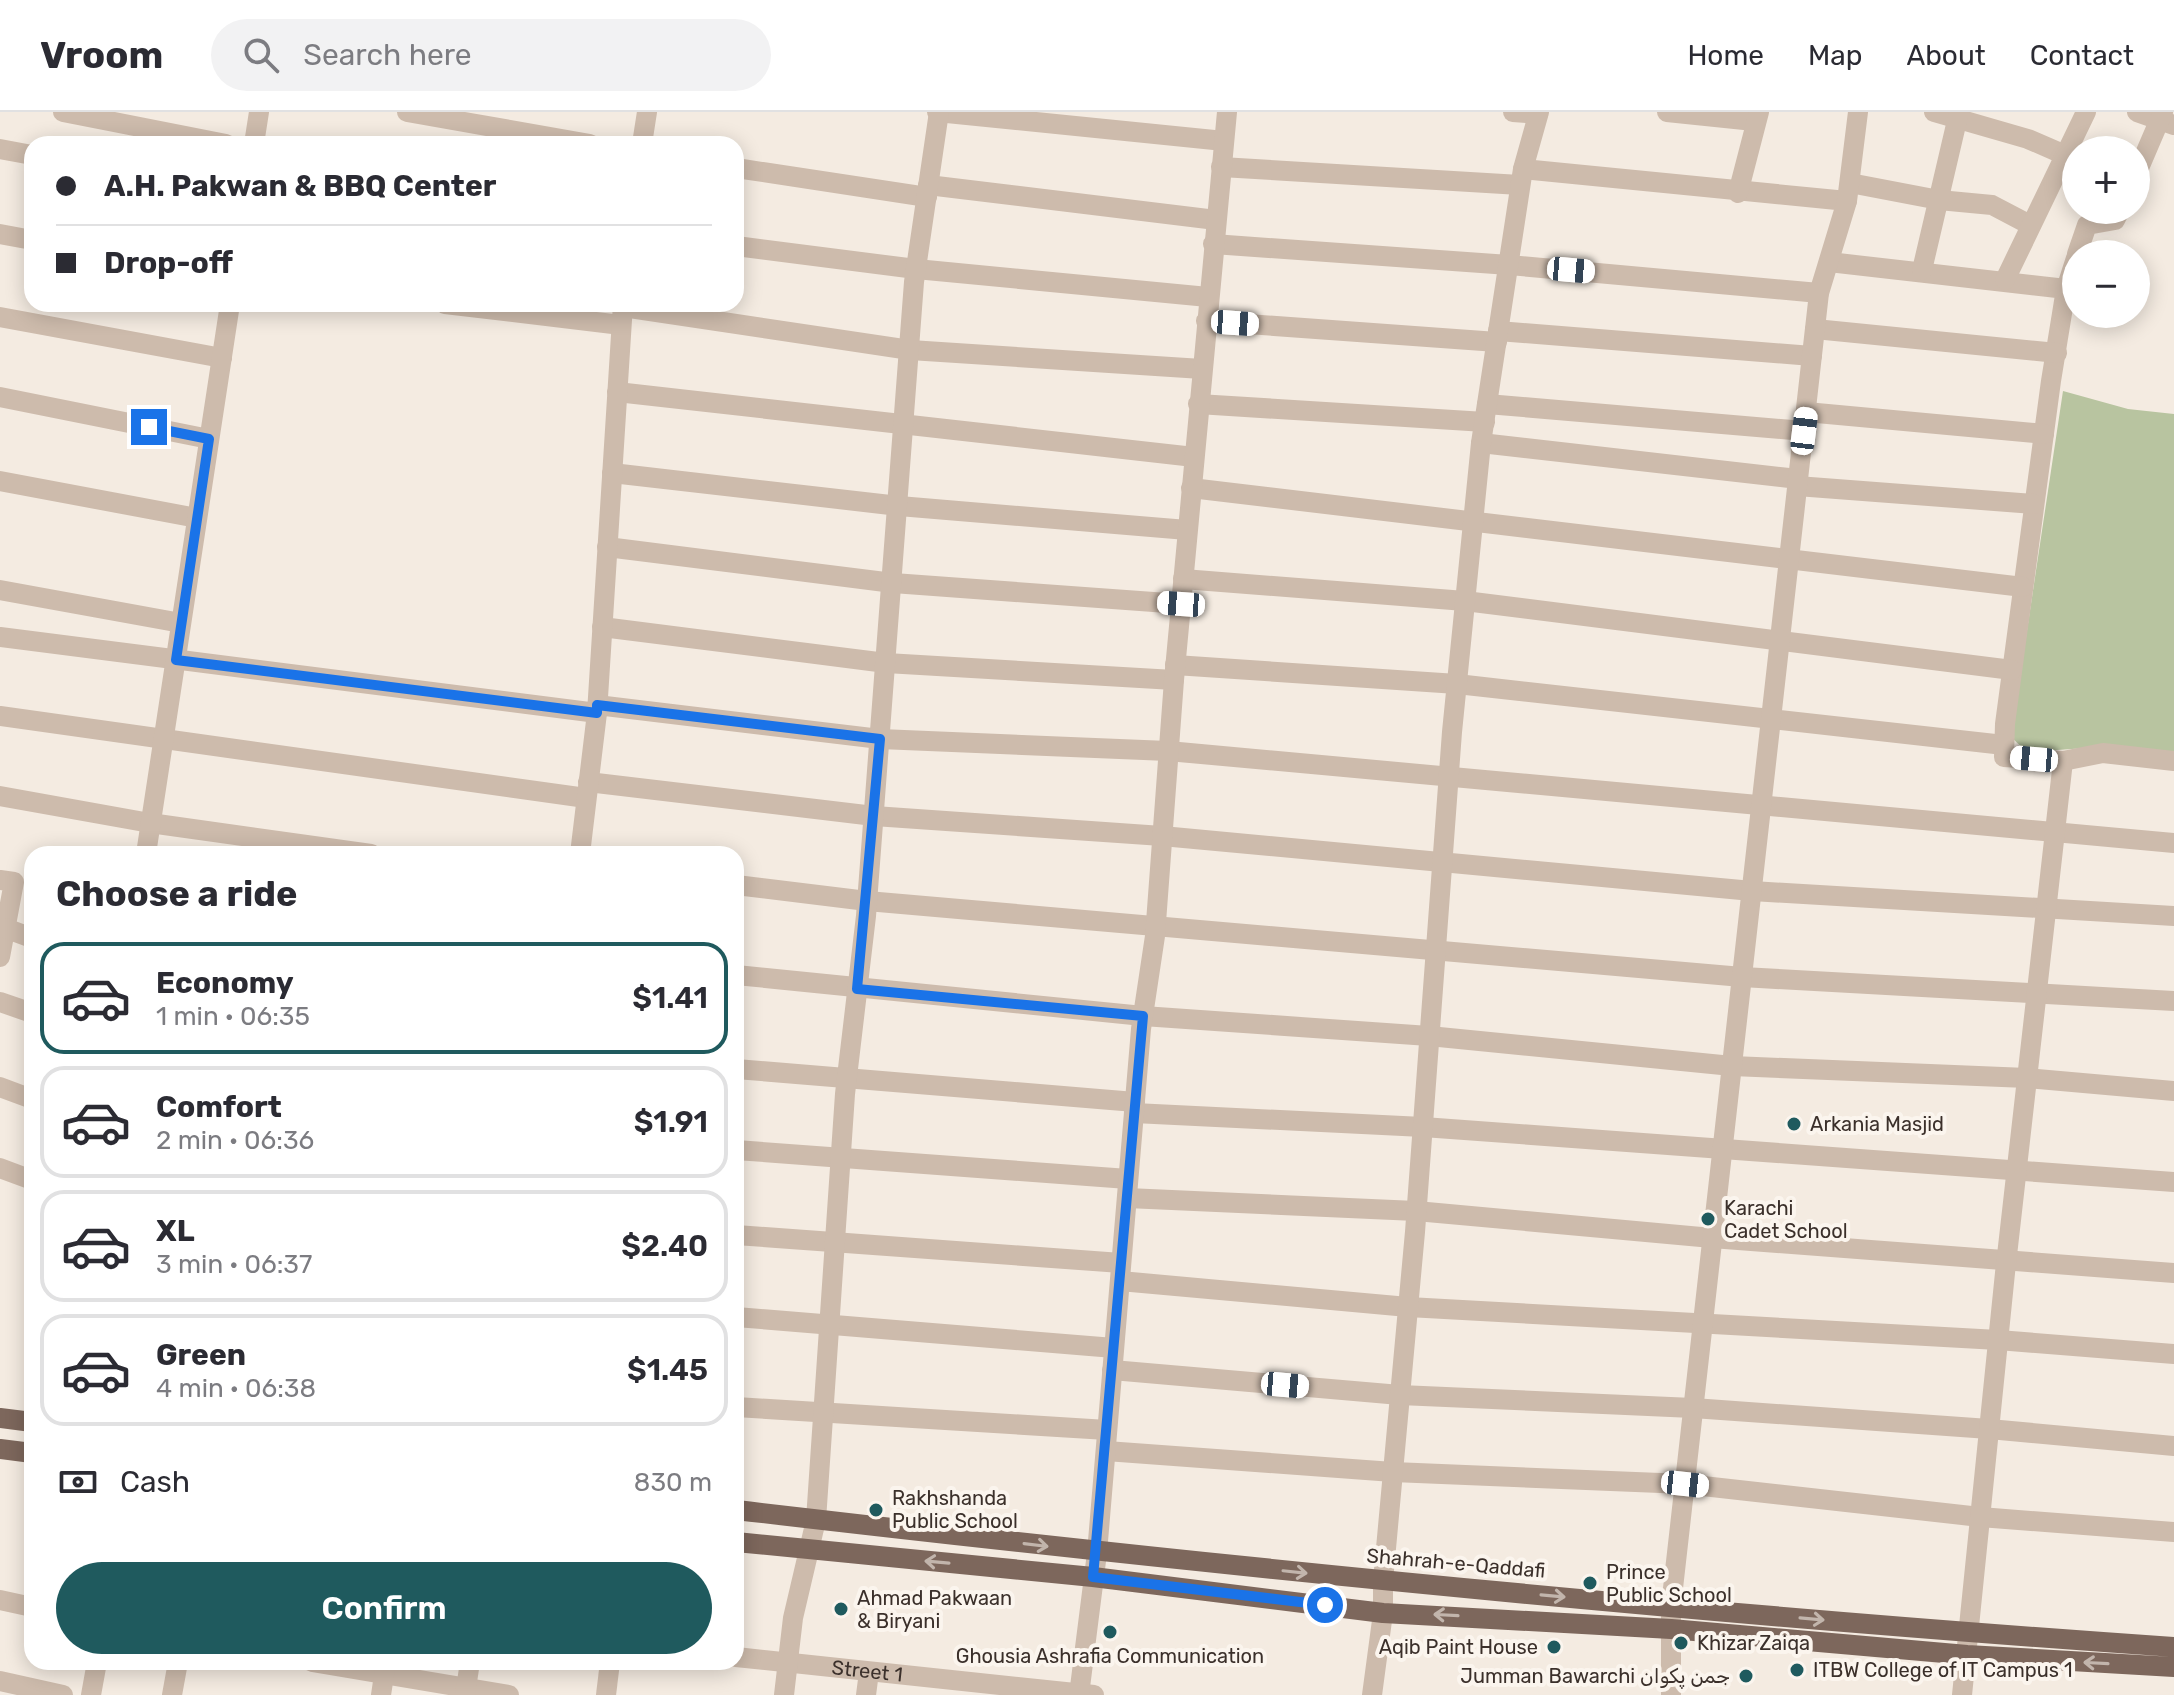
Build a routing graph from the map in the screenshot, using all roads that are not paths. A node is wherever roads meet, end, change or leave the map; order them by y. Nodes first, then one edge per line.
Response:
1 (63, 112) edge
2 (259, 112) edge
3 (407, 112) edge
4 (647, 112) edge
5 (938, 112) edge
6 (1227, 112) edge
7 (1513, 112) edge
8 (1667, 112) edge
9 (1858, 112) edge
10 (1934, 112) edge
11 (2086, 112) edge
12 (2137, 112) edge
13 (1539, 113) edge
14 (1958, 116) edge
15 (1756, 117) edge
16 (2166, 120) edge
17 (185, 136) edge
18 (255, 136) edge
19 (544, 136) edge
20 (643, 136) edge
21 (2074, 136) edge
22 (1224, 141) junction
23 (0, 149) edge
24 (2150, 149) edge
25 (24, 154) edge
26 (2062, 154) edge
27 (2062, 161) edge
28 (1221, 167) junction
29 (744, 169) edge
30 (1522, 177) junction
31 (927, 191) junction
32 (1848, 192) junction
33 (1738, 193) junction
34 (1939, 200) junction
35 (1216, 220) junction
36 (2093, 224) edge
37 (2030, 225) junction
38 (0, 234) edge
39 (24, 238) edge
40 (2082, 240) edge
41 (1213, 244) junction
42 (744, 247) edge
43 (1829, 262) junction
44 (1509, 265) junction
45 (916, 269) junction
46 (1922, 270) junction
47 (2005, 280) junction
48 (2062, 288) edge
49 (1819, 293) junction
50 (1208, 297) junction
51 (229, 312) edge
52 (622, 312) edge
53 (0, 317) edge
54 (2062, 317) edge
55 (1206, 321) junction
56 (1815, 329) junction
57 (1498, 337) junction
58 (910, 350) junction
59 (2057, 353) junction
60 (1812, 356) junction
61 (222, 358) junction
62 (1202, 369) junction
63 (617, 392) junction
64 (0, 397) edge
65 (1198, 404) junction
66 (1486, 413) junction
67 (1805, 421) junction
68 (904, 426) junction
69 (2044, 434) junction
70 (209, 439) junction
71 (1481, 443) junction
72 (1194, 457) junction
73 (612, 473) junction
74 (0, 481) edge
75 (1798, 482) junction
76 (1191, 488) junction
77 (2034, 504) junction
78 (899, 506) junction
79 (197, 518) junction
80 (1474, 520) junction
81 (1187, 530) junction
82 (607, 547) junction
83 (1789, 559) junction
84 (1183, 579) junction
85 (893, 583) junction
86 (2023, 587) junction
87 (0, 590) edge
88 (1465, 601) junction
89 (1181, 604) junction
90 (181, 623) junction
91 (602, 627) junction
92 (0, 637) edge
93 (1780, 639) junction
94 (176, 660) junction
95 (886, 663) junction
96 (2012, 670) junction
97 (1174, 672) junction
98 (1457, 684) junction
99 (597, 709) junction
100 (0, 716) edge
101 (1771, 720) junction
102 (163, 739) junction
103 (880, 739) junction
104 (2004, 745) junction
105 (1168, 751) junction
106 (2063, 761) junction
107 (2174, 761) edge
108 (1448, 775) junction
109 (587, 790) junction
110 (0, 796) edge
111 (1761, 805) junction
112 (874, 816) junction
113 (150, 823) junction
114 (2055, 831) junction
115 (1162, 836) junction
116 (2174, 843) edge
117 (147, 846) edge
118 (314, 846) edge
119 (581, 846) edge
120 (1442, 861) junction
121 (15, 882) edge
122 (744, 886) edge
123 (1752, 891) junction
124 (867, 901) junction
125 (2047, 908) junction
126 (2174, 916) edge
127 (1155, 926) junction
128 (5, 928) junction
129 (24, 935) edge
130 (1436, 952) junction
131 (0, 957) edge
132 (744, 976) edge
133 (1742, 977) junction
134 (857, 989) junction
135 (2037, 992) junction
136 (2174, 1001) edge
137 (0, 1002) edge
138 (24, 1010) edge
139 (1143, 1016) junction
140 (1429, 1036) junction
141 (1732, 1066) junction
142 (744, 1070) edge
143 (2027, 1078) junction
144 (847, 1079) junction
145 (0, 1087) edge
146 (2174, 1091) edge
147 (24, 1096) edge
148 (1134, 1108) junction
149 (1423, 1127) junction
150 (1723, 1147) junction
151 (744, 1150) edge
152 (841, 1155) junction
153 (0, 1168) edge
154 (2016, 1172) junction
155 (24, 1177) edge
156 (2174, 1182) edge
157 (1128, 1188) junction
158 (1416, 1211) junction
159 (744, 1236) edge
160 (1712, 1238) junction
161 (835, 1243) junction
162 (2006, 1261) junction
163 (1121, 1272) junction
164 (2174, 1273) edge
165 (1408, 1307) junction
166 (744, 1318) edge
167 (1703, 1325) junction
168 (829, 1326) junction
169 (1998, 1340) junction
170 (1114, 1348) junction
171 (2174, 1354) edge
172 (1112, 1370) junction
173 (1400, 1395) junction
174 (744, 1408) edge
175 (1693, 1408) junction
176 (823, 1415) junction
177 (0, 1418) edge
178 (24, 1421) edge
179 (1989, 1429) junction
180 (1106, 1441) junction
181 (2174, 1446) edge
182 (0, 1449) edge
183 (24, 1452) edge
184 (1393, 1472) junction
185 (1685, 1484) junction
186 (744, 1511) edge
187 (1980, 1517) junction
188 (816, 1520) junction
189 (2174, 1532) edge
190 (744, 1543) edge
191 (808, 1549) junction
192 (1097, 1553) junction
193 (1093, 1577) junction
194 (1383, 1581) junction
195 (0, 1600) edge
196 (24, 1605) edge
197 (1671, 1606) junction
198 (1383, 1613) junction
199 (1671, 1629) junction
200 (1968, 1633) junction
201 (2174, 1647) edge
202 (1967, 1655) junction
203 (744, 1658) edge
204 (788, 1663) junction
205 (2174, 1667) edge
206 (96, 1670) edge
207 (177, 1670) edge
208 (348, 1670) edge
209 (469, 1670) edge
210 (609, 1670) edge
211 (869, 1672) junction
212 (384, 1678) edge
213 (0, 1681) edge
214 (465, 1692) edge
215 (63, 1695) edge
216 (91, 1695) edge
217 (172, 1695) edge
218 (509, 1695) edge
219 (606, 1695) edge
220 (784, 1695) edge
221 (866, 1695) edge
222 (1084, 1695) edge
223 (1372, 1695) edge
224 (1671, 1695) edge
225 (1962, 1695) edge

1 - 17 street
2 - 18 street
3 - 19 street
4 - 20 street
5 - 22 street
5 - 31 street
6 - 22 street
7 - 13 street
8 - 15 street
9 - 32 street
10 - 14 street
11 - 21 street
12 - 16 street
13 - 30 street
14 - 26 street
14 - 34 street
15 - 33 street
16 - 24 street
22 - 28 street
23 - 25 street
27 - 37 street
28 - 30 street
28 - 35 street
29 - 31 street
30 - 33 street
30 - 44 street
31 - 35 street
31 - 45 street
32 - 33 street
32 - 34 street
32 - 43 street
34 - 37 street
34 - 46 street
35 - 41 street
36 - 40 street
37 - 47 street
38 - 39 street
41 - 44 street
41 - 50 street
42 - 45 street
43 - 46 street
43 - 49 street
44 - 49 street
44 - 57 street
45 - 50 street
45 - 58 street
46 - 47 street
47 - 48 street
49 - 56 street
50 - 55 street
51 - 61 street
52 - 58 street
52 - 63 street
53 - 61 street
54 - 59 street
55 - 57 street
55 - 62 street
56 - 59 street
56 - 60 street
57 - 60 street
57 - 66 street
58 - 62 street
58 - 68 street
59 - 69 street
60 - 67 street
61 - 70 street
62 - 65 street
63 - 68 street
63 - 73 street
64 - 70 street
65 - 66 street
65 - 72 street
66 - 67 street
66 - 71 street
67 - 69 street
67 - 75 street
68 - 72 street
68 - 78 street
69 - 77 street
70 - 79 street
71 - 75 street
71 - 80 street
72 - 76 street
73 - 78 street
73 - 82 street
74 - 79 street
75 - 77 street
75 - 83 street
76 - 80 street
76 - 81 street
77 - 86 street
78 - 81 street
78 - 85 street
79 - 90 street
80 - 83 street
80 - 88 street
81 - 84 street
82 - 85 street
82 - 91 street
83 - 86 street
83 - 93 street
84 - 88 street
84 - 89 street
85 - 89 street
85 - 95 street
86 - 96 street
87 - 90 street
88 - 93 street
88 - 98 street
89 - 97 street
90 - 94 street
91 - 95 street
91 - 99 street
92 - 94 street
93 - 96 street
93 - 101 street
94 - 99 street
94 - 102 street
95 - 97 street
95 - 103 street
96 - 104 street
97 - 98 street
97 - 105 street
98 - 101 street
98 - 108 street
99 - 103 street
99 - 109 street
100 - 102 street
101 - 104 street
101 - 111 street
102 - 109 street
102 - 113 street
103 - 105 street
103 - 112 street
104 - 106 street
105 - 108 street
105 - 115 street
106 - 107 street
106 - 114 street
108 - 111 street
108 - 120 street
109 - 112 street
109 - 119 street
110 - 113 street
111 - 114 street
111 - 123 street
112 - 115 street
112 - 124 street
113 - 117 street
113 - 118 street
114 - 116 street
114 - 125 street
115 - 120 street
115 - 127 street
120 - 123 street
120 - 130 street
121 - 128 street
122 - 124 street
123 - 125 street
123 - 133 street
124 - 127 street
124 - 134 street
125 - 126 street
125 - 135 street
127 - 130 street
127 - 139 street
128 - 129 street
128 - 131 street
130 - 133 street
130 - 140 street
132 - 134 street
133 - 135 street
133 - 141 street
134 - 139 street
134 - 144 street
135 - 136 street
135 - 143 street
137 - 138 street
139 - 140 street
139 - 148 street
140 - 141 street
140 - 149 street
141 - 143 street
141 - 150 street
142 - 144 street
143 - 146 street
143 - 154 street
144 - 148 street
144 - 152 street
145 - 147 street
148 - 149 street
148 - 157 street
149 - 150 street
149 - 158 street
150 - 154 street
150 - 160 street
151 - 152 street
152 - 157 street
152 - 161 street
153 - 155 street
154 - 156 street
154 - 162 street
157 - 158 street
157 - 163 street
158 - 160 street
158 - 165 street
159 - 161 street
160 - 162 street
160 - 167 street
161 - 163 street
161 - 168 street
162 - 164 street
162 - 169 street
163 - 165 street
163 - 170 street
165 - 167 street
165 - 173 street
166 - 168 street
167 - 169 street
167 - 175 street
168 - 170 street
168 - 176 street
169 - 171 street
169 - 179 street
170 - 172 street
172 - 173 street
172 - 180 street
173 - 175 street
173 - 184 street
174 - 176 street
175 - 179 street
175 - 185 street
176 - 180 street
176 - 188 street
177 - 178 main road
179 - 181 street
179 - 187 street
180 - 184 street
180 - 192 street
182 - 183 main road
184 - 185 street
184 - 194 street
185 - 187 street
185 - 197 street
186 - 188 main road, Shahrah-e-Qaddafi
187 - 189 street
187 - 200 street
188 - 191 street
188 -> 192 main road, Shahrah-e-Qaddafi
190 - 191 main road
193 -> 191 main road
191 - 204 street
192 - 193 street
192 -> 194 main road, Shahrah-e-Qaddafi
193 - 198 main road
193 - 222 street
194 -> 197 main road, Shahrah-e-Qaddafi
194 - 198 street
195 - 196 street
197 - 199 street
197 -> 200 main road, Shahrah-e-Qaddafi
199 -> 198 main road
198 - 223 street
199 - 202 main road
199 - 224 street
200 - 201 main road, Shahrah-e-Qaddafi
200 - 202 street
205 -> 202 main road
202 - 225 street
203 - 204 street, Street 1
204 - 211 street, Street 1
204 - 220 street
206 - 216 street
207 - 217 street
208 - 212 street
209 - 214 street
210 - 219 street
211 - 221 street
211 - 222 street, Street 1
212 - 214 street
213 - 215 street
214 - 218 street

